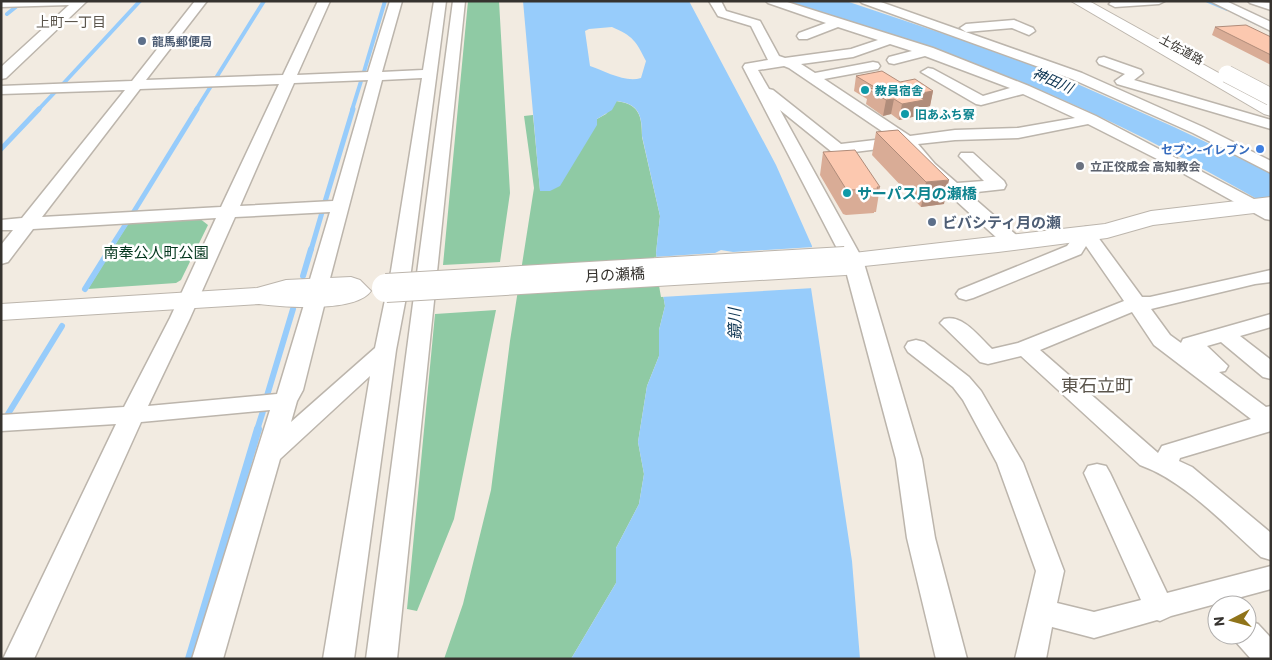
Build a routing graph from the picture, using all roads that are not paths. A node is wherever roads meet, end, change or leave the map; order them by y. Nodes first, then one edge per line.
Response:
1 (82, 1) edge
2 (201, 1) edge
3 (324, 1) edge
4 (396, 1) edge
5 (440, 1) edge
6 (458, 1) edge
7 (715, 1) edge
8 (772, 1) edge
9 (866, 1) edge
10 (890, 1) edge
11 (1078, 1) edge
12 (1094, 1) edge
13 (1159, 1) edge
14 (1216, 1) edge
15 (1254, 1) edge
16 (70, 2) edge
17 (1112, 3) edge
18 (1, 4) edge
19 (1271, 7) edge
20 (793, 9) junction
21 (767, 18) dead end
22 (1140, 18) dead end
23 (837, 23) junction
24 (1271, 27) edge
25 (966, 28) junction
26 (1029, 32) dead end
27 (803, 36) dead end
28 (892, 39) junction
29 (928, 51) junction
30 (1030, 52) dead end
31 (894, 60) dead end
32 (1104, 61) dead end
33 (785, 62) junction
34 (873, 66) dead end
35 (928, 72) dead end
36 (1223, 72) junction
37 (429, 74) junction
38 (1, 75) edge
39 (375, 76) junction
40 (813, 77) junction
41 (288, 79) junction
42 (1264, 84) edge
43 (134, 85) junction
44 (762, 88) junction
45 (1024, 89) junction
46 (1, 90) edge
47 (1271, 97) edge
48 (1271, 110) edge
49 (1091, 119) junction
50 (1271, 124) edge
51 (906, 140) junction
52 (967, 156) dead end
53 (1271, 168) edge
54 (953, 189) junction
55 (340, 206) junction
56 (1266, 210) edge
57 (227, 212) junction
58 (28, 224) junction
59 (1, 225) edge
60 (1096, 232) junction
61 (1014, 243) junction
62 (1, 258) edge
63 (849, 261) junction
64 (1271, 276) edge
65 (317, 292) junction
66 (966, 294) dead end
67 (188, 300) junction
68 (1137, 303) junction
69 (1, 312) edge
70 (951, 323) dead end
71 (1265, 328) edge
72 (1224, 334) junction
73 (916, 347) dead end
74 (1025, 348) junction
75 (385, 350) junction
76 (1271, 372) edge
77 (285, 401) junction
78 (1271, 413) edge
79 (132, 415) junction
80 (1270, 422) edge
81 (1, 423) edge
82 (269, 455) junction
83 (1164, 464) junction
84 (1097, 473) dead end
85 (1271, 549) edge
86 (1271, 577) edge
87 (1226, 595) edge
88 (1207, 601) edge
89 (1160, 609) junction
90 (1041, 612) junction
91 (1257, 644) edge
92 (18, 659) edge
93 (207, 659) edge
94 (338, 659) edge
95 (381, 659) edge
96 (952, 659) edge
97 (1030, 659) edge
98 (1270, 659) edge

1 - 38 street
2 - 43 street
3 - 41 street
4 - 39 street
5 - 37 street
6 - 95 street
7 - 33 street
8 - 20 street
9 - 53 street
10 - 25 street
11 - 36 main road
12 - 36 main road, 土佐道路
13 - 17 street
14 - 24 street
15 - 19 street
16 - 18 street
17 - 22 main road
20 - 21 street
20 - 23 street
23 - 27 street
23 - 28 street
25 - 26 street
25 - 30 street
28 - 29 street
28 - 33 street
29 - 31 street
29 - 45 street
32 - 50 street
33 - 40 street
33 - 44 street
34 - 40 street
35 - 45 street
36 - 42 main road
36 - 47 main road, 土佐道路, bridge
36 - 48 main road
37 - 39 street
37 - 75 street
39 - 41 street
39 - 55 street
40 - 51 street
41 - 43 street
41 - 57 street
43 - 46 street
43 - 58 street
44 - 51 street
44 - 63 street
45 - 49 street
49 - 51 street
49 - 56 street
51 - 54 street
52 - 54 street
54 - 61 street
55 - 57 street
55 - 65 street
56 - 60 main road, 月の瀬橋
57 - 58 street
57 - 67 street
58 - 59 street
58 - 62 street
60 - 61 main road, 月の瀬橋
60 - 66 street
60 - 68 street
61 - 63 main road, 月の瀬橋
63 - 65 main road, 月の瀬橋, bridge
63 - 96 street
64 - 68 street
65 - 67 main road, 月の瀬橋
65 - 77 street
67 - 69 main road, 月の瀬橋
67 - 79 street
68 - 74 street
68 - 80 street
70 - 74 street
71 - 72 street
72 - 76 street
72 - 78 street
73 - 90 street
74 - 83 street
75 - 82 street
75 - 94 street
77 - 79 street
77 - 82 street
78 - 80 street
79 - 81 street
79 - 92 street
80 - 83 street
82 - 93 street
83 - 85 street
84 - 89 street
86 - 87 street
88 - 89 street
89 - 90 street
90 - 97 street
91 - 98 street

